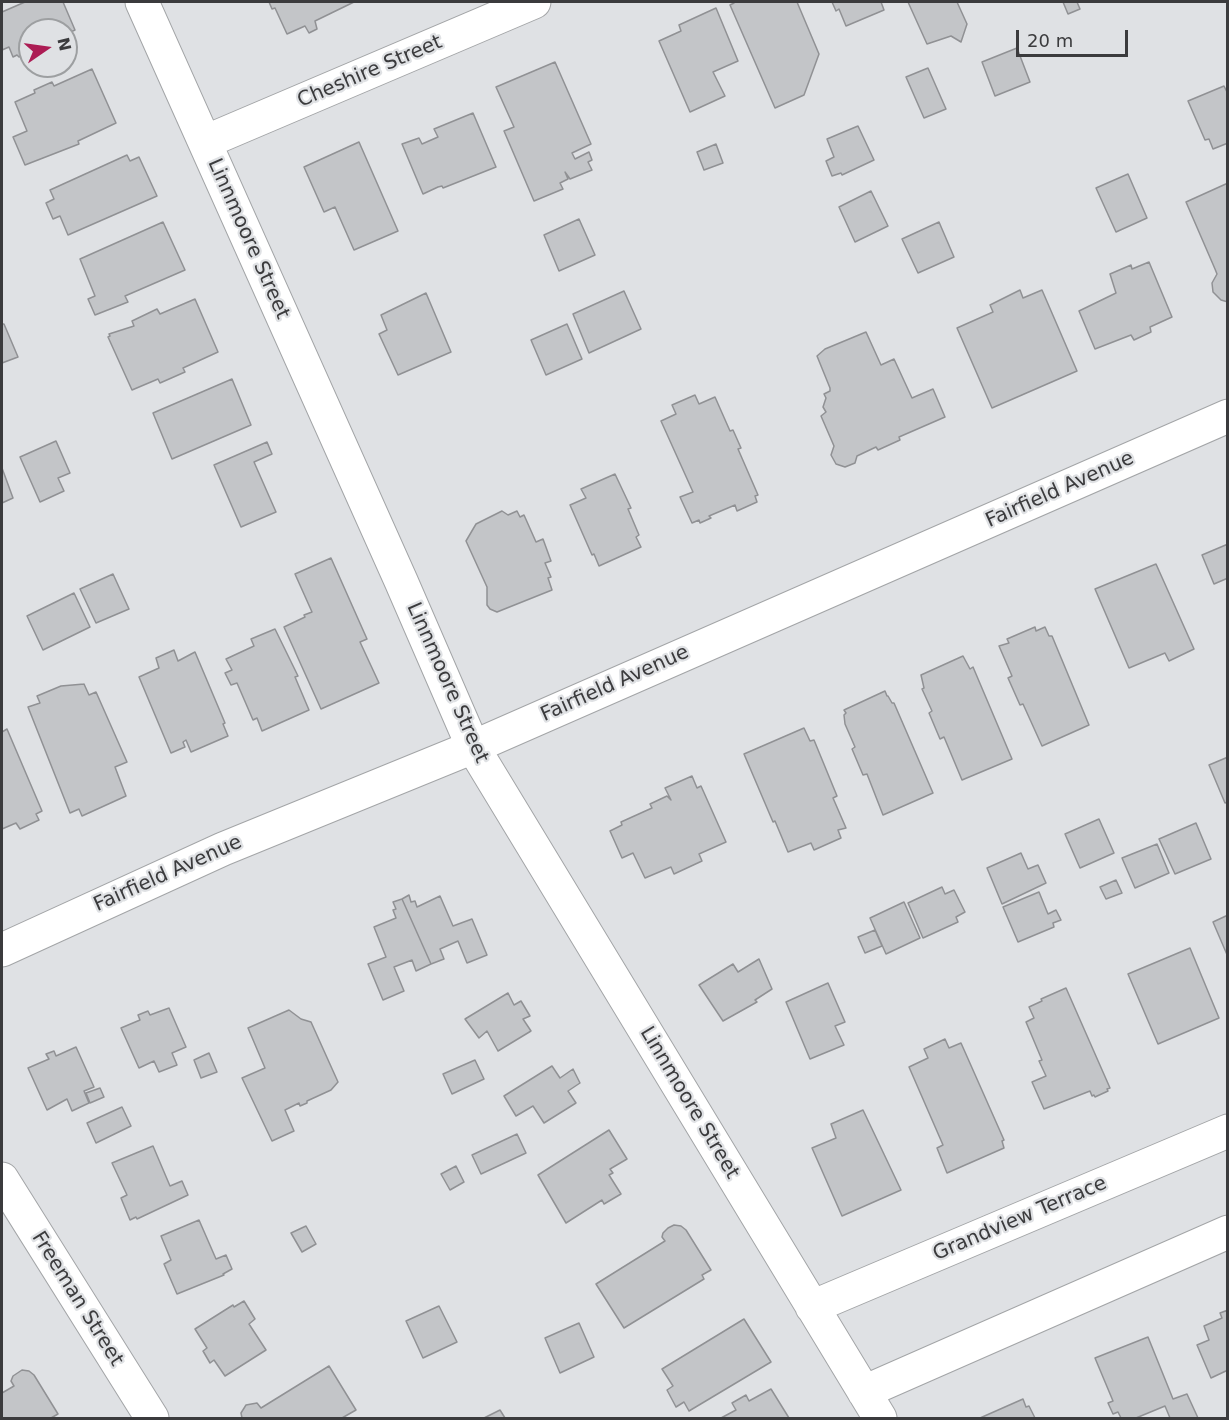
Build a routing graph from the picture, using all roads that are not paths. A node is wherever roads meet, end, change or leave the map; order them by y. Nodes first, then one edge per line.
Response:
1 (142, 2) edge
2 (534, 2) edge
3 (205, 142) junction
4 (1227, 416) edge
5 (473, 747) junction
6 (2, 950) edge
7 (1227, 1131) edge
8 (2, 1179) edge
9 (1227, 1232) edge
10 (812, 1307) junction
11 (872, 1405) edge
12 (152, 1419) edge

1 - 3 street, Linnmoore Street
2 - 3 street, Cheshire Street
3 - 5 street, Linnmoore Street
4 - 5 street, Fairfield Avenue
5 - 6 street, Fairfield Avenue
5 - 10 street, Linnmoore Street
7 - 10 street, Grandview Terrace
8 - 12 street, Freeman Street
9 - 11 street
10 - 11 street, Linnmoore Street

